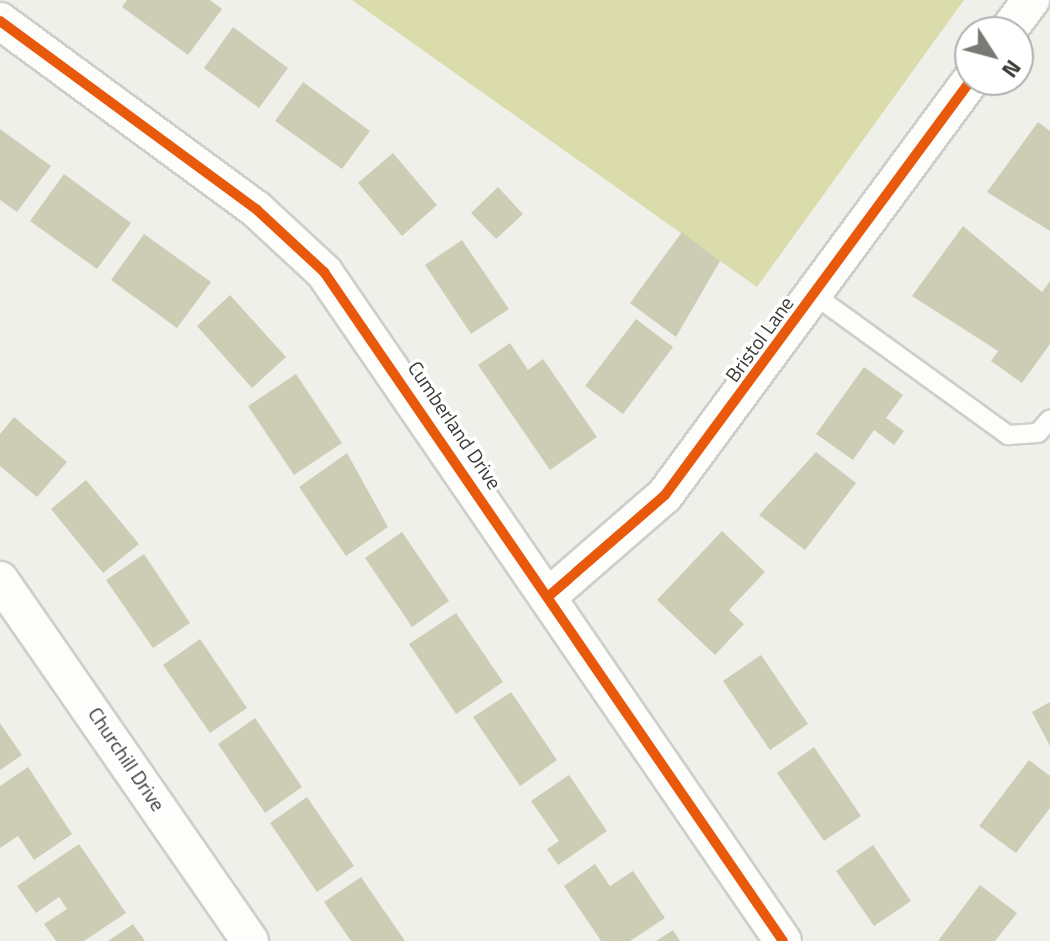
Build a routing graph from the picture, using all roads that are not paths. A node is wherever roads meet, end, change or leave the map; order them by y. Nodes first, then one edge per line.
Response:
1 (0, 21) edge
2 (959, 96) edge
3 (813, 294) junction
4 (1050, 419) edge
5 (0, 580) edge
6 (550, 595) junction
7 (250, 941) edge
8 (783, 941) edge

1 - 6 street, Cumberland Drive
2 - 3 street, Bristol Lane
3 - 4 lane
3 - 6 street, Bristol Lane
5 - 7 street, Churchill Drive
6 - 8 street, Cumberland Drive

